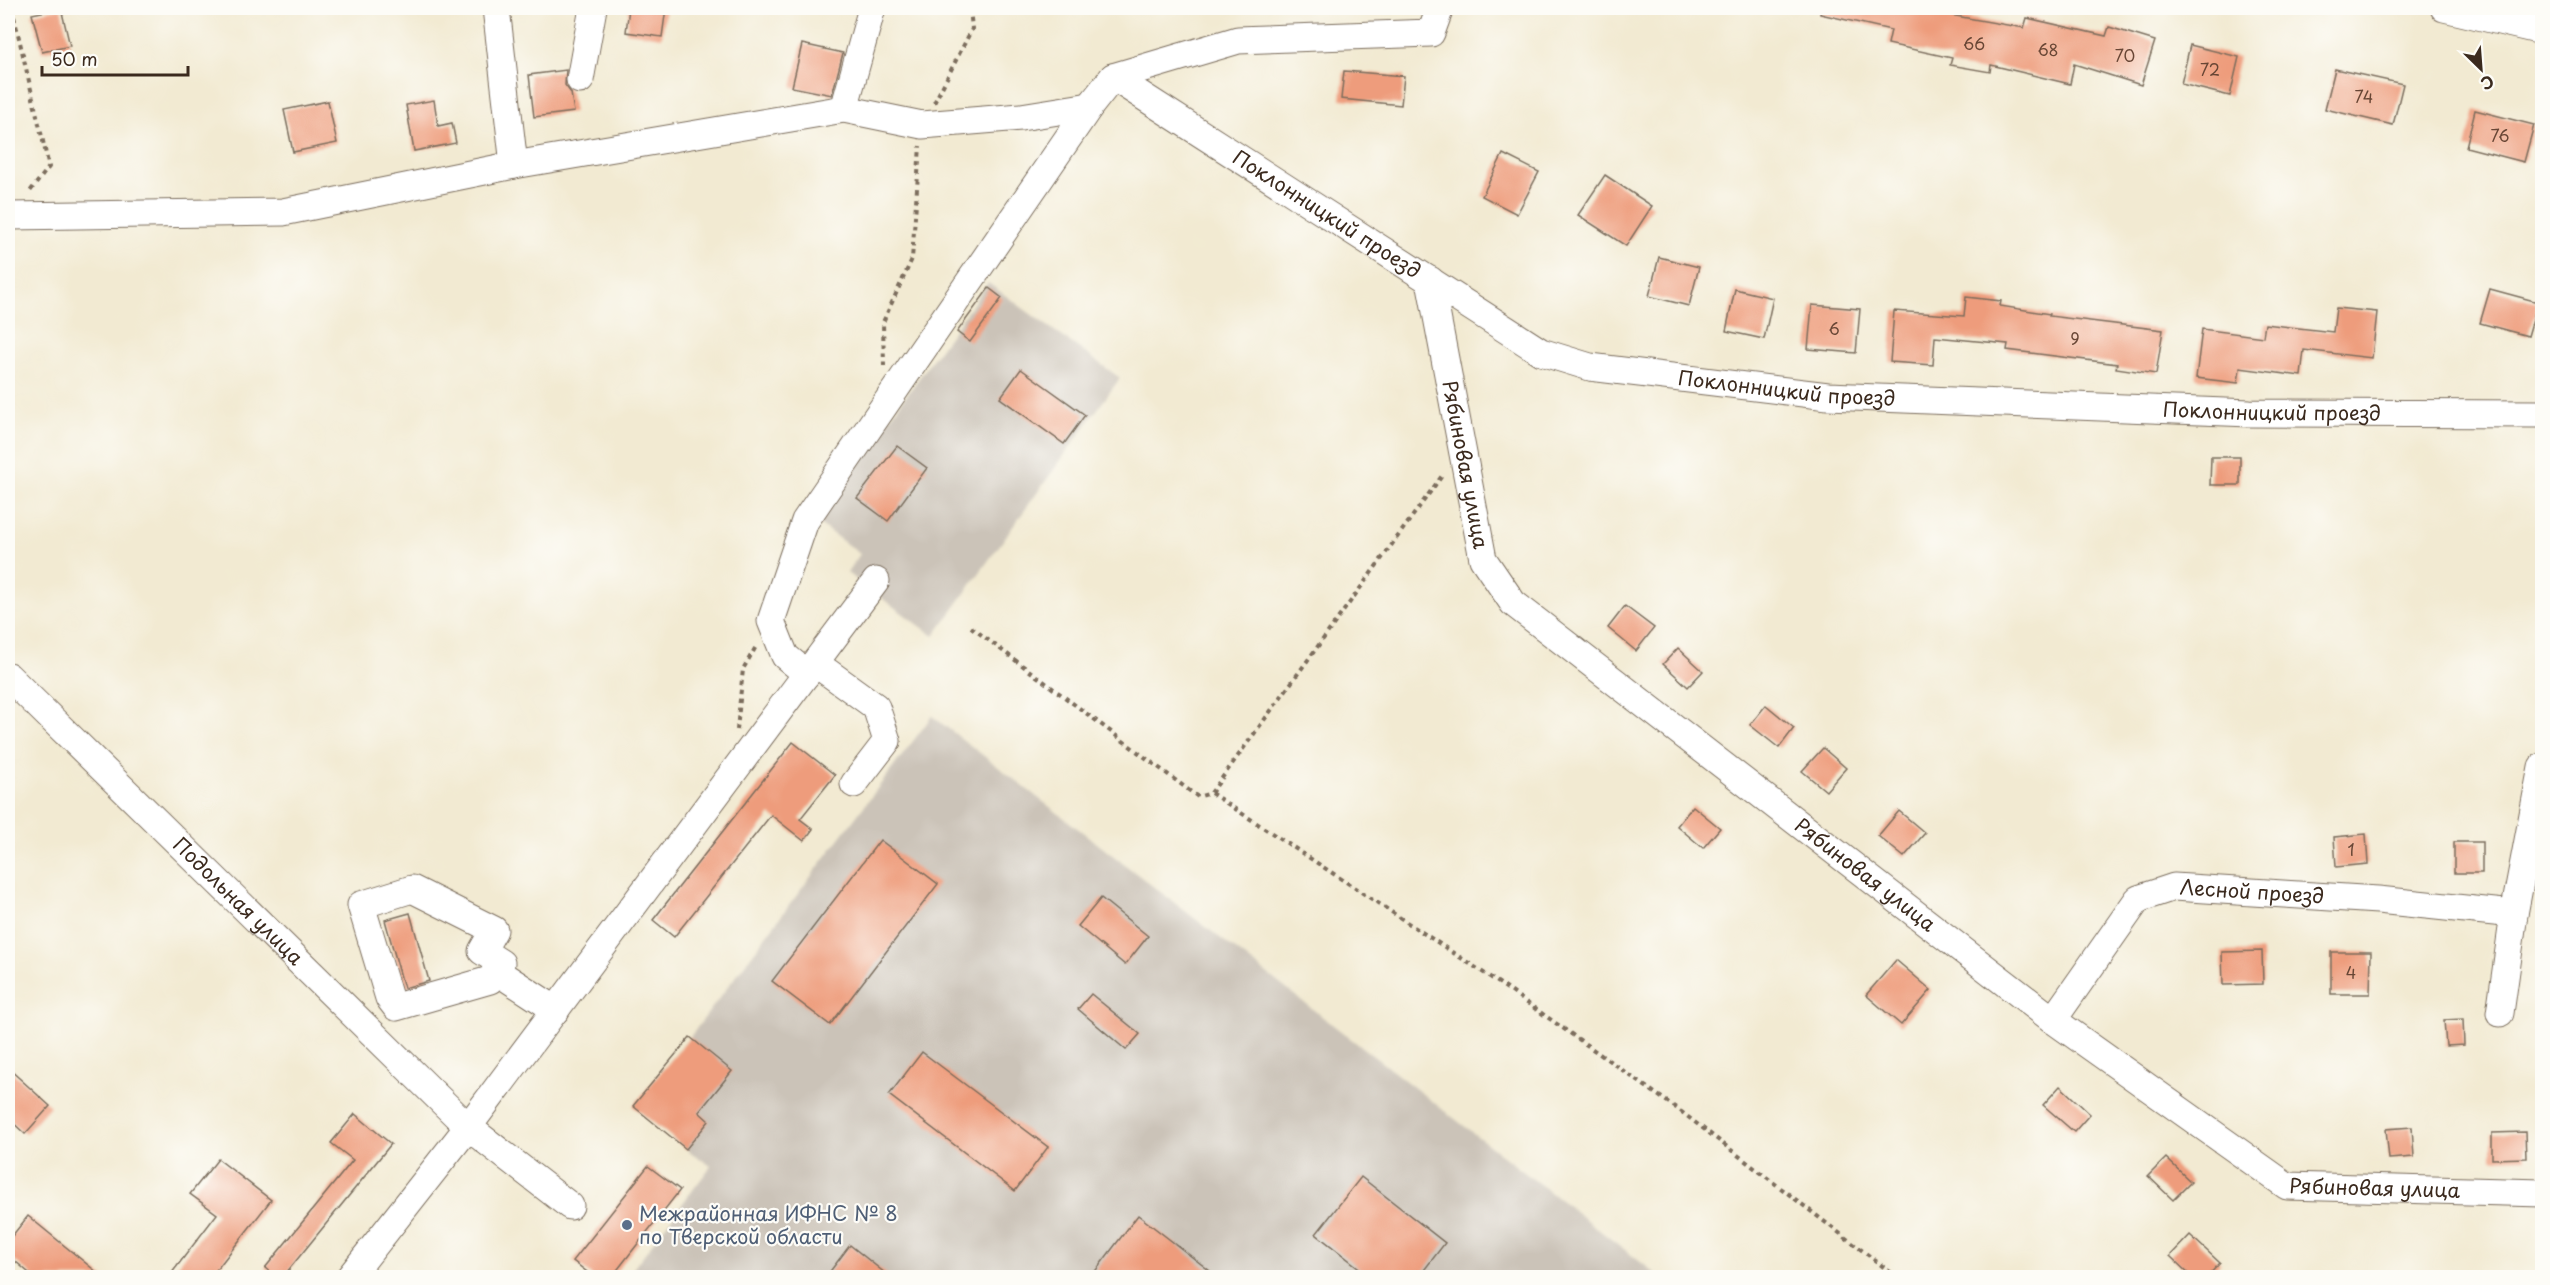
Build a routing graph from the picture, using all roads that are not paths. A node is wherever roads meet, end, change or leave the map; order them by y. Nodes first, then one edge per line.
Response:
1 (496, 8) edge
2 (593, 8) edge
3 (872, 8) edge
4 (1440, 8) edge
5 (2444, 8) edge
6 (2542, 31) edge
7 (1113, 77) junction
8 (580, 80) dead end
9 (1090, 106) junction
10 (844, 109) junction
11 (514, 165) junction
12 (9, 217) edge
13 (1430, 280) junction
14 (2542, 414) edge
15 (876, 581) dead end
16 (811, 669) junction
17 (9, 679) edge
18 (2542, 767) edge
19 (854, 784) dead end
20 (2514, 914) junction
21 (496, 971) junction
22 (389, 998) junction
23 (556, 1010) junction
24 (2500, 1013) dead end
25 (2053, 1020) junction
26 (362, 1023) junction
27 (468, 1127) junction
28 (2542, 1193) edge
29 (570, 1206) dead end
30 (349, 1278) edge

1 - 11 street
2 - 8 street
3 - 10 street
4 - 7 street
5 - 6 street
7 - 9 street
7 - 13 street, Поклонницкий проезд
9 - 10 street
9 - 16 street
10 - 11 street
11 - 12 street
13 - 14 street, Поклонницкий проезд
13 - 25 street, Рябиновая улица
15 - 16 street
16 - 19 street
16 - 23 street
17 - 26 street, Подольная улица
18 - 20 street
20 - 24 street
20 - 25 street, Лесной проезд
21 - 22 street
21 - 22 street
21 - 23 street
22 - 26 street
23 - 27 street
25 - 28 street, Рябиновая улица
26 - 27 street, Подольная улица
27 - 29 street, Подольная улица
27 - 30 street

